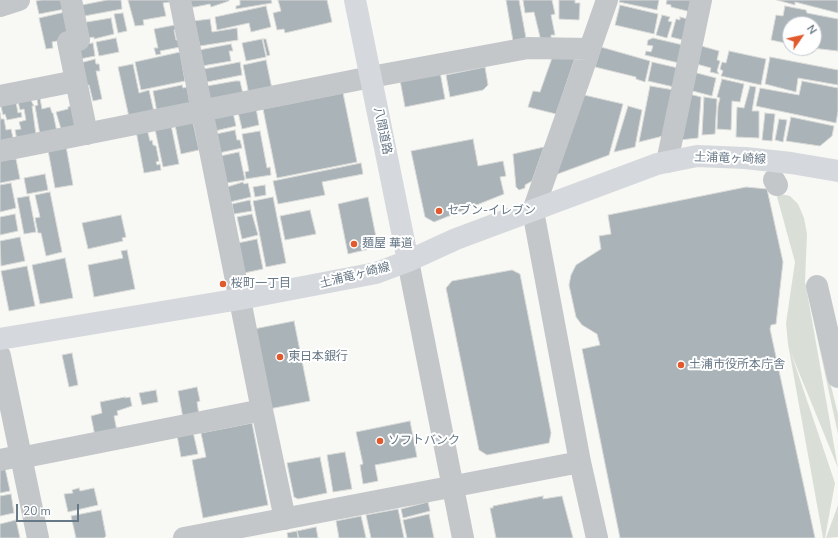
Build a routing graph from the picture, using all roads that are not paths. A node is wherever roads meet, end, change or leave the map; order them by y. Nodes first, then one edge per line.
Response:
1 (19, 0) edge
2 (71, 0) edge
3 (180, 0) edge
4 (355, 0) edge
5 (607, 0) edge
6 (701, 0) edge
7 (0, 6) edge
8 (590, 49) junction
9 (371, 77) junction
10 (76, 81) junction
11 (0, 96) edge
12 (202, 111) junction
13 (86, 134) junction
14 (0, 151) edge
15 (667, 162) junction
16 (838, 171) edge
17 (533, 211) junction
18 (408, 261) junction
19 (817, 286) dead end
20 (240, 299) junction
21 (0, 339) edge
22 (0, 356) edge
23 (838, 377) edge
24 (262, 410) junction
25 (10, 458) edge
26 (580, 462) junction
27 (453, 487) junction
28 (285, 519) junction
29 (258, 531) edge
30 (38, 538) edge
31 (184, 538) edge
32 (463, 538) edge
33 (597, 538) edge

1 - 7 street
2 - 10 street
3 - 12 street
4 - 9 main road, 八間道路
5 - 8 street
6 - 15 street
8 - 9 street
8 - 17 street
9 - 12 street
9 - 18 main road, 八間道路
10 - 11 street
10 - 13 street
12 - 13 street
12 - 20 street
13 - 14 street
15 - 16 main road, 土浦竜ヶ崎線
15 - 17 main road, 土浦竜ヶ崎線
17 - 18 main road, 土浦竜ヶ崎線
17 - 26 street
18 - 20 main road, 土浦竜ヶ崎線
18 - 27 street
19 - 23 street
20 - 21 main road, 土浦竜ヶ崎線
20 - 24 street
22 - 25 street
24 - 25 street
24 - 28 street
25 - 30 street
26 - 27 street
26 - 33 street
27 - 28 street
27 - 32 street
28 - 29 street
29 - 31 street

